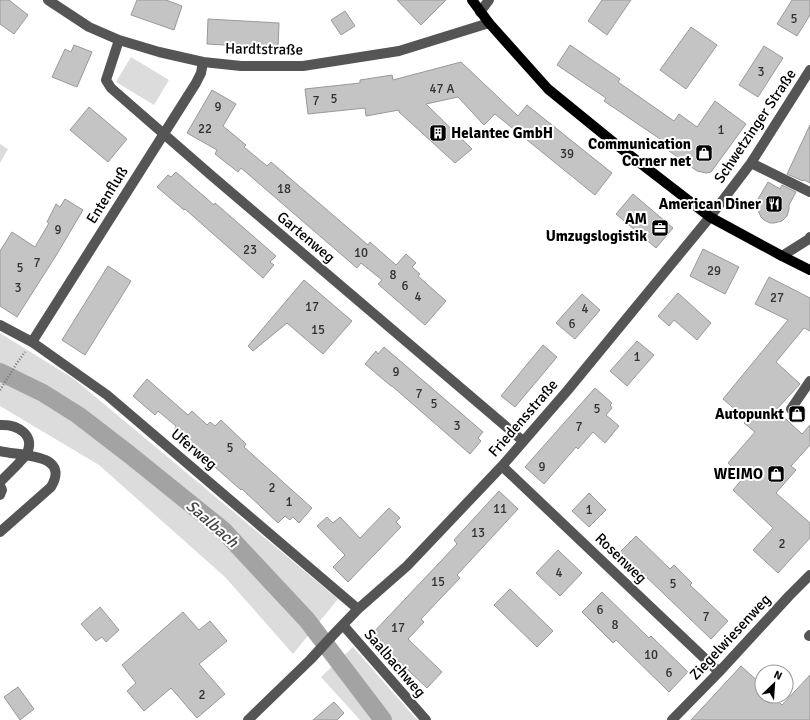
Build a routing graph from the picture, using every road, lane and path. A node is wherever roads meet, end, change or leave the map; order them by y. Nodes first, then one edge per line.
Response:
1 (48, 0) edge
2 (472, 0) edge
3 (489, 0) edge
4 (480, 12) junction
5 (489, 23) junction
6 (119, 40) junction
7 (203, 62) junction
8 (810, 70) edge
9 (164, 134) junction
10 (751, 163) junction
11 (810, 192) edge
12 (710, 216) junction
13 (810, 238) edge
14 (782, 256) junction
15 (810, 270) edge
16 (0, 324) edge
17 (32, 342) junction
18 (17, 363) dead end
19 (810, 381) edge
20 (0, 390) edge
21 (791, 409) dead end
22 (0, 425) edge
23 (523, 441) junction
24 (0, 451) edge
25 (26, 456) junction
26 (502, 466) junction
27 (0, 483) edge
28 (0, 495) edge
29 (1, 527) edge
30 (810, 575) edge
31 (358, 609) junction
32 (343, 625) junction
33 (719, 672) junction
34 (248, 720) edge
35 (426, 720) edge
36 (672, 720) edge

1 - 6 street, Hardtstraße
2 - 4 main road
3 - 4 street
4 - 5 main road
5 - 7 street, Hardtstraße
5 - 12 main road
6 - 7 street, Hardtstraße
6 - 9 street, Gartenweg
7 - 9 street, Entenfluß
8 - 10 street, Schwetzinger Straße
9 - 17 street, Entenfluß
9 - 23 street, Gartenweg
10 - 11 street
10 - 12 street, Schwetzinger Straße
12 - 14 main road
12 - 23 street, Friedensstraße
13 - 14 street
14 - 15 main road
16 - 17 street, Uferweg
17 - 31 street, Uferweg
18 - 20 path
19 - 21 street
22 - 25 street
23 - 26 street, Friedensstraße
24 - 25 street
25 - 27 street
25 - 29 street
26 - 31 street, Friedensstraße
26 - 33 street, Rosenweg
27 - 28 street
30 - 33 street, Ziegelwiesenweg
31 - 32 street, Friedensstraße
32 - 34 street, Friedensstraße
32 - 35 street, Saalbachweg
33 - 36 street, Ziegelwiesenweg

